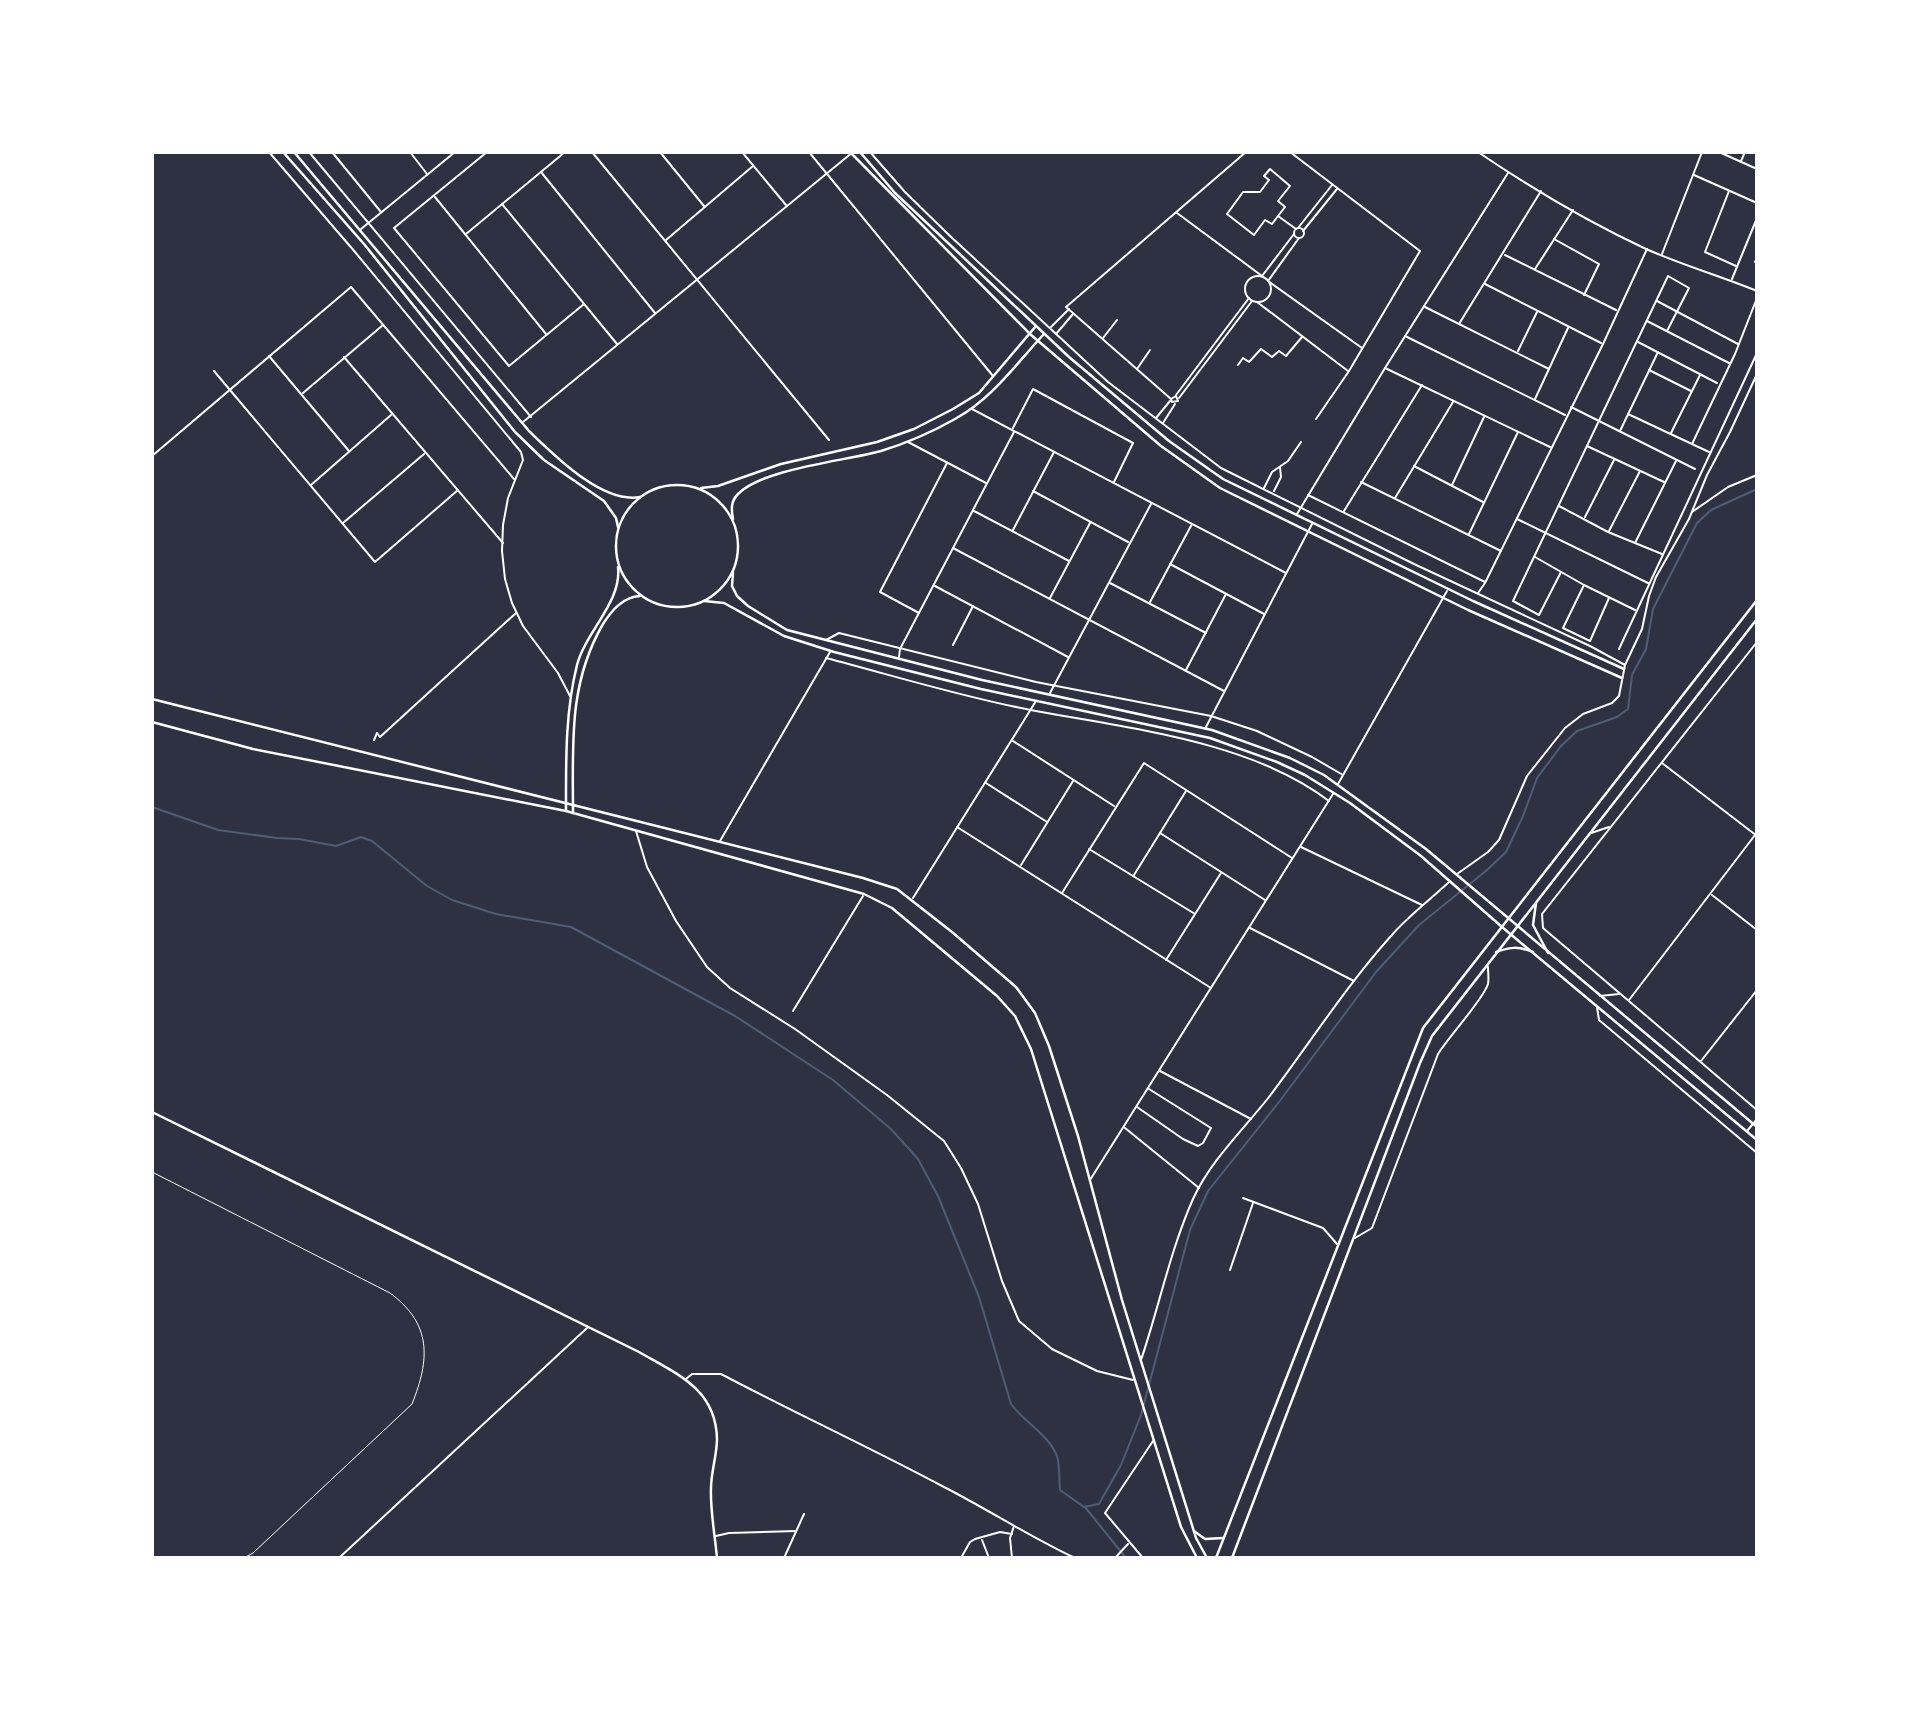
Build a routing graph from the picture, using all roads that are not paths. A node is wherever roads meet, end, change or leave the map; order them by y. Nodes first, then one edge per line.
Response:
1 (269, 152) edge
2 (283, 152) edge
3 (293, 152) edge
4 (309, 152) edge
5 (332, 152) edge
6 (410, 152) edge
7 (455, 152) edge
8 (487, 152) edge
9 (565, 152) edge
10 (592, 152) edge
11 (660, 152) edge
12 (742, 152) edge
13 (809, 152) edge
14 (860, 152) edge
15 (870, 152) edge
16 (1246, 152) edge
17 (1290, 152) edge
18 (1478, 152) edge
19 (1702, 152) edge
20 (1719, 152) edge
21 (1745, 152) edge
22 (851, 153) edge
23 (1741, 162) junction
24 (754, 166) junction
25 (1757, 169) edge
26 (541, 172) junction
27 (1508, 173) junction
28 (428, 174) junction
29 (827, 174) junction
30 (1693, 175) junction
31 (1332, 184) junction
32 (1338, 188) junction
33 (1541, 191) junction
34 (1729, 191) junction
35 (434, 196) junction
36 (1757, 203) edge
37 (502, 204) junction
38 (705, 207) junction
39 (787, 207) junction
40 (1573, 209) junction
41 (382, 212) junction
42 (1176, 213) junction
43 (1278, 216) junction
44 (1757, 218) edge
45 (370, 222) junction
46 (1297, 229) junction
47 (361, 230) junction
48 (1303, 231) junction
49 (1750, 233) junction
50 (1294, 234) junction
51 (465, 235) junction
52 (1757, 237) edge
53 (1299, 238) junction
54 (1554, 239) junction
55 (665, 241) junction
56 (1647, 249) junction
57 (1504, 254) junction
58 (1661, 255) junction
59 (1757, 258) edge
60 (1757, 263) edge
61 (1736, 266) junction
62 (1535, 270) junction
63 (1262, 276) junction
64 (697, 280) junction
65 (1268, 281) junction
66 (1731, 281) junction
67 (1484, 284) junction
68 (1757, 291) edge
69 (1584, 295) junction
70 (1249, 298) junction
71 (1757, 298) edge
72 (1252, 301) junction
73 (1657, 301) junction
74 (1257, 302) junction
75 (584, 304) junction
76 (1423, 306) junction
77 (1069, 309) junction
78 (1617, 310) junction
79 (1538, 311) junction
80 (1677, 311) junction
81 (1073, 313) junction
82 (655, 314) junction
83 (1117, 320) dead end
84 (1647, 321) junction
85 (1459, 324) junction
86 (383, 325) junction
87 (1036, 326) junction
88 (1568, 327) junction
89 (1050, 328) junction
90 (1667, 331) junction
91 (547, 334) junction
92 (1030, 334) junction
93 (1044, 334) junction
94 (1056, 334) junction
95 (1405, 336) junction
96 (1303, 337) junction
97 (1102, 339) junction
98 (1038, 341) junction
99 (1637, 341) junction
100 (1603, 344) junction
101 (1739, 344) junction
102 (618, 345) junction
103 (1362, 349) junction
104 (1150, 350) dead end
105 (1658, 352) junction
106 (1517, 353) junction
107 (1757, 353) edge
108 (270, 356) junction
109 (344, 357) junction
110 (1730, 363) junction
111 (1238, 365) dead end
112 (1385, 368) junction
113 (1136, 369) junction
114 (1549, 369) junction
115 (1649, 370) junction
116 (1349, 371) junction
117 (214, 372) dead end
118 (1700, 374) junction
119 (1757, 374) edge
120 (993, 377) junction
121 (1423, 384) junction
122 (1719, 384) junction
123 (229, 390) junction
124 (1692, 391) junction
125 (302, 394) junction
126 (1175, 396) junction
127 (1171, 399) junction
128 (1178, 399) junction
129 (1535, 400) junction
130 (1454, 401) junction
131 (1175, 403) junction
132 (1571, 407) junction
133 (971, 409) junction
134 (392, 414) junction
135 (1628, 414) junction
136 (1485, 416) junction
137 (1566, 416) junction
138 (531, 417) junction
139 (1155, 419) junction
140 (1316, 419) dead end
141 (1599, 422) junction
142 (523, 423) junction
143 (1162, 425) junction
144 (1013, 430) junction
145 (1518, 432) junction
146 (1619, 432) junction
147 (1671, 434) junction
148 (520, 436) junction
149 (829, 440) dead end
150 (908, 442) junction
151 (1301, 442) dead end
152 (513, 443) junction
153 (1692, 444) junction
154 (1587, 446) junction
155 (1551, 447) junction
156 (349, 451) junction
157 (1054, 452) junction
158 (1710, 452) junction
159 (425, 453) junction
160 (152, 456) edge
161 (1614, 459) junction
162 (1676, 460) junction
163 (947, 463) junction
164 (1280, 466) junction
165 (1414, 466) junction
166 (1695, 469) dead end
167 (1640, 471) junction
168 (1757, 475) edge
169 (515, 480) junction
170 (1114, 482) junction
171 (1361, 482) junction
172 (1665, 482) junction
173 (987, 484) junction
174 (310, 485) junction
175 (1452, 486) junction
176 (701, 488) junction
177 (1264, 489) junction
178 (458, 490) junction
179 (1033, 491) junction
180 (1273, 493) junction
181 (1308, 495) junction
182 (640, 497) junction
183 (1395, 498) junction
184 (1484, 502) junction
185 (1152, 503) junction
186 (1558, 506) junction
187 (1301, 507) junction
188 (973, 510) junction
189 (1343, 512) junction
190 (1692, 512) junction
191 (1296, 515) junction
192 (1516, 519) junction
193 (1584, 519) junction
194 (733, 521) junction
195 (1090, 522) junction
196 (1312, 523) junction
197 (343, 524) junction
198 (1192, 524) junction
199 (618, 527) junction
200 (1013, 531) junction
201 (1308, 531) junction
202 (1608, 532) junction
203 (1545, 533) junction
204 (1468, 534) junction
205 (503, 543) junction
206 (1130, 543) junction
207 (1635, 543) junction
208 (953, 548) junction
209 (1501, 551) junction
210 (1662, 554) junction
211 (1534, 557) junction
212 (617, 561) junction
213 (1069, 561) junction
214 (1170, 564) junction
215 (1561, 572) junction
216 (733, 573) junction
217 (1286, 573) junction
218 (1109, 582) junction
219 (1486, 583) junction
220 (1649, 583) junction
221 (934, 585) junction
222 (1584, 585) junction
223 (1448, 589) junction
224 (1478, 593) junction
225 (1226, 594) junction
226 (640, 596) junction
227 (1443, 598) junction
228 (1609, 598) junction
229 (1049, 599) junction
230 (1757, 600) edge
231 (704, 601) junction
232 (1149, 603) junction
233 (973, 606) junction
234 (1636, 611) junction
235 (516, 612) junction
236 (919, 612) junction
237 (1264, 614) junction
238 (1757, 619) edge
239 (1089, 620) junction
240 (1206, 633) junction
241 (825, 641) junction
242 (1757, 642) edge
243 (953, 645) dead end
244 (900, 649) junction
245 (1619, 649) dead end
246 (830, 651) junction
247 (899, 657) junction
248 (826, 658) junction
249 (1069, 658) junction
250 (1625, 667) junction
251 (1186, 671) junction
252 (1622, 678) junction
253 (1054, 685) junction
254 (1224, 691) junction
255 (1049, 694) junction
256 (570, 697) junction
257 (152, 699) edge
258 (1037, 700) junction
259 (1031, 710) junction
260 (1211, 716) junction
261 (152, 722) edge
262 (1205, 728) junction
263 (374, 740) dead end
264 (1012, 740) junction
265 (1661, 762) junction
266 (1343, 775) junction
267 (1074, 780) junction
268 (985, 783) junction
269 (1338, 785) junction
270 (1187, 790) junction
271 (1334, 793) junction
272 (1329, 800) junction
273 (566, 803) junction
274 (573, 805) junction
275 (1116, 807) junction
276 (566, 811) junction
277 (573, 813) junction
278 (1047, 823) junction
279 (957, 827) junction
280 (1610, 827) junction
281 (636, 830) junction
282 (1160, 833) junction
283 (1587, 835) junction
284 (1756, 836) edge
285 (720, 842) junction
286 (1300, 846) junction
287 (1089, 849) junction
288 (1293, 858) junction
289 (1020, 867) junction
290 (1222, 873) junction
291 (1456, 875) junction
292 (1133, 876) junction
293 (1450, 881) junction
294 (1062, 893) junction
295 (864, 894) junction
296 (1711, 894) junction
297 (911, 900) junction
298 (1536, 900) junction
299 (1266, 901) junction
300 (1423, 906) junction
301 (1195, 914) junction
302 (1507, 919) junction
303 (1516, 926) junction
304 (1502, 927) junction
305 (1249, 928) junction
306 (1757, 930) edge
307 (1510, 934) junction
308 (1532, 952) junction
309 (1495, 953) junction
310 (1549, 953) junction
311 (1166, 960) junction
312 (1488, 962) junction
313 (1354, 981) junction
314 (1211, 988) junction
315 (1757, 990) edge
316 (1619, 993) junction
317 (1599, 996) junction
318 (1628, 1001) junction
319 (1597, 1006) junction
320 (793, 1011) dead end
321 (1700, 1062) junction
322 (1160, 1071) junction
323 (1148, 1088) junction
324 (1136, 1107) junction
325 (1757, 1110) edge
326 (152, 1112) edge
327 (1251, 1119) junction
328 (1757, 1119) edge
329 (1753, 1124) junction
330 (1124, 1127) junction
331 (1757, 1127) edge
332 (1747, 1131) junction
333 (1757, 1140) edge
334 (1757, 1153) edge
335 (152, 1172) edge
336 (1090, 1181) junction
337 (1199, 1188) junction
338 (1243, 1198) dead end
339 (1254, 1202) junction
340 (1354, 1239) junction
341 (1338, 1245) junction
342 (1230, 1270) dead end
343 (587, 1327) junction
344 (1140, 1362) junction
345 (686, 1379) junction
346 (1134, 1382) junction
347 (1153, 1441) junction
348 (804, 1514) dead end
349 (1015, 1525) junction
350 (796, 1531) junction
351 (1194, 1531) junction
352 (1012, 1534) junction
353 (715, 1536) junction
354 (1224, 1537) junction
355 (981, 1539) junction
356 (1130, 1542) junction
357 (244, 1558) edge
358 (339, 1558) edge
359 (717, 1558) edge
360 (784, 1558) edge
361 (961, 1558) edge
362 (989, 1558) edge
363 (1012, 1558) edge
364 (1075, 1558) edge
365 (1115, 1558) edge
366 (1143, 1558) edge
367 (1197, 1558) edge
368 (1207, 1558) edge
369 (1216, 1558) edge
370 (1232, 1558) edge

1 - 152 street
2 - 148 street
3 - 47 street
4 - 45 street
5 - 41 street
6 - 28 street
7 - 28 street
8 - 35 street
9 - 26 street
10 - 55 street
11 - 38 street
12 - 24 street
13 - 29 street
14 - 87 street
15 - 89 street
16 - 42 street
17 - 31 street
18 - 27 street
19 - 30 street
20 - 23 street
21 - 23 street
22 - 29 street
22 - 92 street
23 - 25 street
24 - 38 street
24 - 39 street
26 - 37 street
26 - 82 street
27 - 33 street
27 - 76 street
28 - 41 street
29 - 39 street
29 - 120 street
30 - 34 street
30 - 58 street
31 - 32 street
31 - 46 street
32 - 48 street
32 - 103 street
33 - 40 street
33 - 57 street
34 - 36 street
34 - 61 street
35 - 51 street
35 - 91 street
37 - 51 street
37 - 75 street
38 - 55 street
39 - 64 street
40 - 54 street
40 - 56 street
41 - 45 street
42 - 63 street
42 - 77 street
43 - 43 street
43 - 46 street
44 - 49 street
45 - 47 street
45 - 138 street
46 - 48 street
46 - 50 street
47 - 142 street
48 - 53 street
49 - 52 street
49 - 61 street
50 - 53 street
50 - 63 street
51 - 91 street
53 - 65 street
54 - 62 street
54 - 69 street
55 - 64 street
56 - 58 street
56 - 78 street
57 - 62 street
57 - 67 street
58 - 66 street
59 - 60 street
61 - 66 street
62 - 69 street
63 - 65 street
63 - 70 street
64 - 82 street
64 - 149 street
65 - 74 street
65 - 103 street
66 - 68 street
67 - 79 street
67 - 85 street
69 - 78 street
70 - 72 street
70 - 126 street
71 - 101 street
72 - 74 street
72 - 128 street
73 - 80 street
73 - 80 street
73 - 84 street
74 - 96 street
75 - 91 street
75 - 102 street
76 - 85 street
76 - 95 street
77 - 81 street
77 - 89 street
78 - 100 street
79 - 88 street
79 - 106 street
80 - 90 street
80 - 101 street
81 - 94 street
81 - 97 street
82 - 102 street
83 - 97 street
84 - 90 street
84 - 99 street
85 - 106 street
86 - 108 street
86 - 109 street
86 - 169 street
87 - 92 street
87 - 93 street
88 - 100 street
88 - 114 street
89 - 94 street
90 - 110 street
92 - 98 street
92 - 120 street
93 - 98 street
93 - 191 street
94 - 139 street
95 - 112 street
95 - 129 street
96 - 111 street
96 - 116 street
97 - 113 street
98 - 133 street
98 - 201 street
99 - 105 street
99 - 141 street
100 - 132 street
101 - 110 street
102 - 138 street
103 - 116 street
104 - 113 street
105 - 115 street
105 - 118 street
106 - 114 street
107 - 158 street
108 - 123 street
108 - 125 street
109 - 125 street
109 - 134 street
110 - 122 street
112 - 121 street
112 - 181 street
113 - 127 street
114 - 129 street
115 - 124 street
115 - 135 street
116 - 140 street
117 - 123 street
118 - 122 street
118 - 124 street
119 - 190 street
120 - 176 street
121 - 130 street
121 - 171 street
122 - 153 street
123 - 160 street
123 - 174 street
124 - 147 street
125 - 156 street
126 - 127 street
126 - 128 street
127 - 131 street
127 - 139 street
128 - 131 street
129 - 137 street
130 - 136 street
130 - 165 street
131 - 143 street
132 - 137 street
132 - 141 street
133 - 144 street
133 - 150 street
134 - 156 street
134 - 159 street
135 - 146 street
135 - 147 street
136 - 145 street
136 - 175 street
137 - 155 street
138 - 142 street
139 - 143 street
141 - 146 street
141 - 154 street
142 - 182 street
143 - 177 street
144 - 157 street
144 - 170 street
144 - 173 street
145 - 155 street
145 - 184 street
146 - 162 street
147 - 153 street
148 - 152 street
148 - 199 street
150 - 163 street
150 - 194 street
151 - 164 street
152 - 169 street
153 - 158 street
154 - 161 street
154 - 186 street
155 - 192 street
156 - 174 street
157 - 170 street
157 - 179 street
158 - 210 street
159 - 178 street
159 - 197 street
161 - 167 street
161 - 193 street
162 - 166 street
162 - 172 street
163 - 173 street
163 - 236 street
164 - 177 street
164 - 180 street
165 - 175 street
165 - 183 street
167 - 172 street
167 - 202 street
168 - 190 street
169 - 205 street
170 - 185 street
171 - 183 street
171 - 189 street
172 - 207 street
173 - 188 street
174 - 197 street
175 - 184 street
176 - 182 street
176 - 194 street
177 - 180 street
178 - 197 street
178 - 205 street
179 - 195 street
179 - 200 street
180 - 187 street
181 - 187 street
181 - 189 street
182 - 199 street
183 - 204 street
184 - 204 street
185 - 198 street
185 - 206 street
186 - 193 street
186 - 203 street
187 - 191 street
187 - 224 street
188 - 200 street
188 - 208 street
189 - 219 street
190 - 250 street
191 - 196 street
192 - 203 street
192 - 209 street
193 - 202 street
194 - 216 street
195 - 206 street
195 - 213 street
196 - 201 street
196 - 223 street
198 - 214 street
198 - 217 street
199 - 212 street
200 - 213 street
201 - 217 street
201 - 227 street
202 - 207 street
203 - 211 street
203 - 220 street
204 - 209 street
205 - 235 street
206 - 218 street
207 - 210 street
208 - 221 street
208 - 229 street
209 - 219 street
210 - 220 street
211 - 215 street
211 - 215 street
212 - 226 street
212 - 256 street
213 - 229 street
214 - 225 street
214 - 232 street
215 - 222 street
216 - 231 street
216 - 241 street
217 - 237 street
218 - 232 street
218 - 239 street
219 - 224 street
220 - 234 street
221 - 233 street
221 - 236 street
222 - 228 street
222 - 228 street
223 - 227 street
223 - 250 street
224 - 250 street
225 - 237 street
225 - 240 street
226 - 231 street
226 - 274 street
227 - 252 street
227 - 266 street
228 - 234 street
229 - 239 street
230 - 302 street
231 - 246 street
232 - 240 street
233 - 243 street
233 - 249 street
234 - 245 street
235 - 256 street
235 - 263 street
236 - 244 street
237 - 254 street
238 - 283 street
239 - 249 street
239 - 251 street
240 - 251 street
241 - 244 street
241 - 247 street
242 - 265 street
244 - 247 street
244 - 253 street
246 - 248 street
246 - 258 street
247 - 255 street
248 - 259 street
248 - 285 street
249 - 253 street
250 - 252 street
251 - 254 street
252 - 291 street
253 - 255 street
253 - 260 street
254 - 260 street
255 - 262 street
256 - 273 street
257 - 273 street
258 - 259 street
258 - 271 street
259 - 264 street
259 - 272 street
260 - 262 street
260 - 266 street
261 - 276 street
262 - 269 street
264 - 267 street
264 - 268 street
265 - 280 street
265 - 284 street
266 - 269 street
267 - 275 street
267 - 278 street
268 - 278 street
268 - 279 street
269 - 291 street
270 - 275 street
270 - 282 street
270 - 288 street
271 - 272 street
271 - 293 street
272 - 286 street
273 - 274 street
273 - 276 street
274 - 277 street
274 - 285 street
275 - 287 street
276 - 277 street
277 - 281 street
278 - 289 street
279 - 289 street
279 - 297 street
280 - 283 street
280 - 316 street
281 - 295 street
281 - 346 street
282 - 290 street
282 - 292 street
283 - 298 street
284 - 296 street
285 - 297 street
286 - 288 street
286 - 300 street
287 - 292 street
287 - 294 street
288 - 299 street
289 - 294 street
290 - 299 street
290 - 301 street
291 - 302 street
292 - 301 street
293 - 300 street
293 - 304 street
294 - 311 street
295 - 320 street
295 - 346 street
296 - 306 street
296 - 318 street
297 - 336 street
298 - 303 street
298 - 310 street
299 - 305 street
300 - 313 street
301 - 311 street
302 - 303 street
302 - 304 street
303 - 307 street
303 - 310 street
304 - 307 street
304 - 341 street
305 - 313 street
305 - 314 street
307 - 308 street
307 - 309 street
308 - 309 street
308 - 319 street
309 - 312 street
310 - 317 street
311 - 314 street
312 - 340 street
312 - 340 street
313 - 327 street
314 - 322 street
315 - 321 street
316 - 317 street
316 - 318 street
317 - 329 street
318 - 321 street
319 - 332 street
319 - 334 street
321 - 325 street
322 - 323 street
322 - 327 street
323 - 324 street
323 - 324 street
324 - 330 street
326 - 343 street
327 - 337 street
328 - 329 street
329 - 331 street
329 - 332 street
330 - 336 street
330 - 337 street
332 - 333 street
335 - 357 lane
336 - 344 street
337 - 344 street
338 - 339 street
339 - 341 street
339 - 342 street
340 - 370 street
341 - 354 street
343 - 345 street
343 - 358 street
344 - 351 street
345 - 349 street
345 - 353 street
346 - 347 street
347 - 356 street
347 - 367 street
348 - 350 street
349 - 352 street
349 - 364 street
350 - 353 street
350 - 360 street
351 - 354 street
351 - 368 street
352 - 355 street
352 - 363 street
353 - 359 street
354 - 369 street
355 - 361 street
355 - 362 street
356 - 365 street
356 - 366 street

